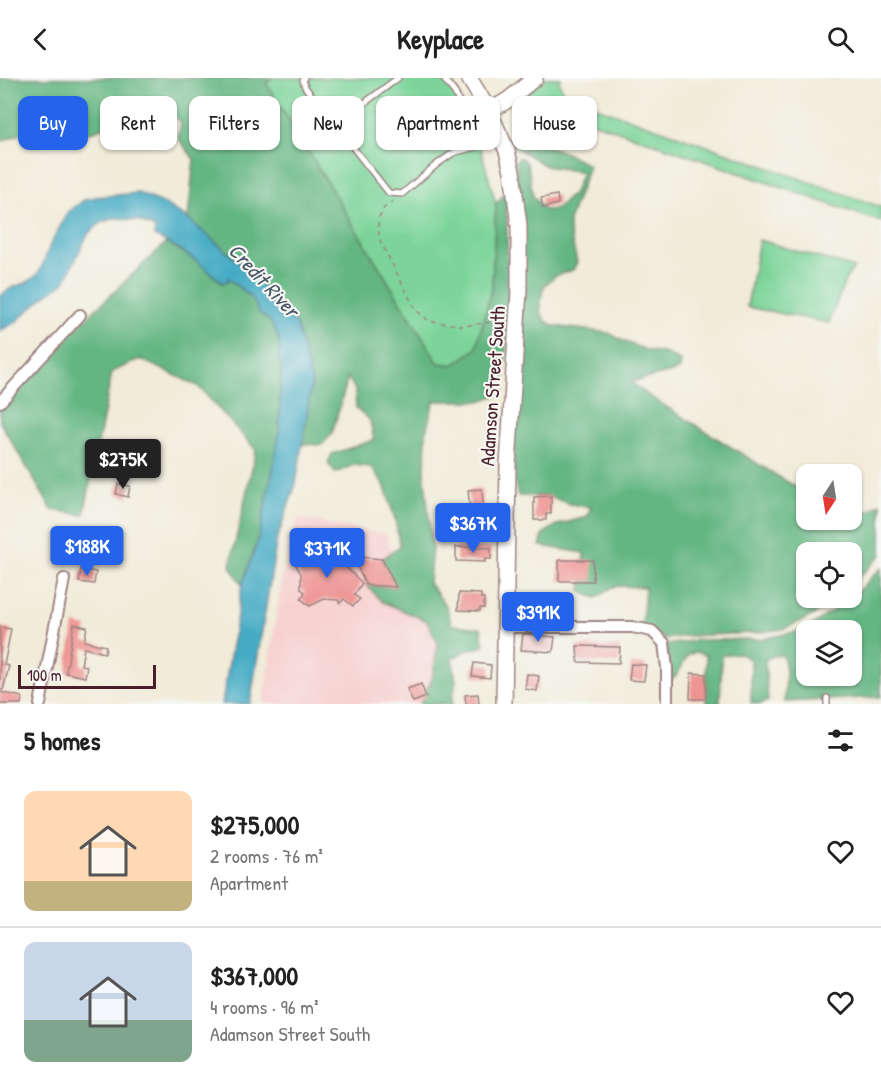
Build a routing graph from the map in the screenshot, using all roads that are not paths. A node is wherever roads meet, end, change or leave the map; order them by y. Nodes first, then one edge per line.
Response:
1 (304, 78) edge
2 (398, 78) edge
3 (443, 78) edge
4 (469, 78) edge
5 (535, 78) edge
6 (312, 96) edge
7 (456, 96) edge
8 (480, 96) edge
9 (364, 103) edge
10 (500, 105) edge
11 (500, 136) edge
12 (502, 140) joint
13 (355, 150) edge
14 (464, 150) edge
15 (80, 315) dead end
16 (0, 402) edge
17 (64, 579) dead end
18 (505, 627) junction
19 (40, 704) edge
20 (504, 704) edge
21 (667, 704) edge

1 - 6 lane
2 - 9 lane
3 - 7 lane
4 - 8 main road, Adamson Street South
5 - 10 main road
11 - 12 main road, Adamson Street South
12 - 18 main road, Adamson Street South
13 - 14 lane
15 - 16 street
17 - 19 street
18 - 20 main road, Adamson Street South
18 - 21 street

